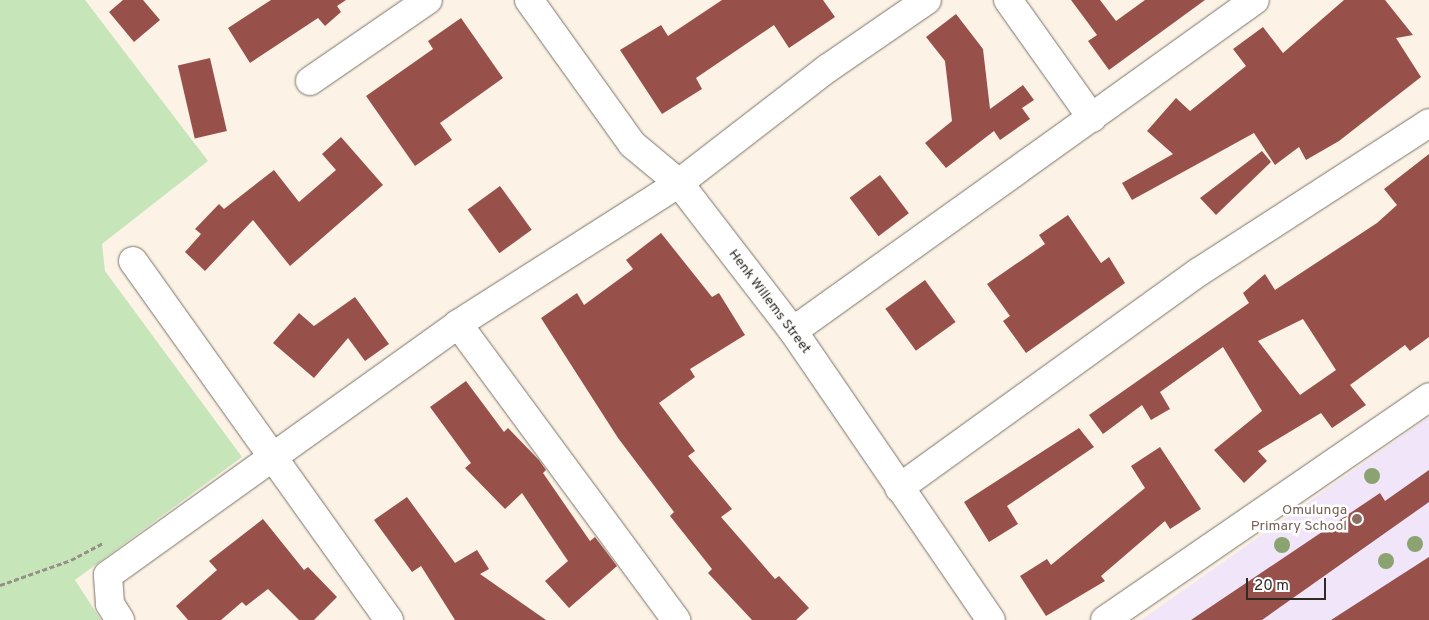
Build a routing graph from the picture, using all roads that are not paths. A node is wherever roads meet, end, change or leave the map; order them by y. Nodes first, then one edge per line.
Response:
1 (428, 0) edge
2 (528, 0) edge
3 (927, 0) edge
4 (1008, 0) edge
5 (1255, 0) edge
6 (310, 81) dead end
7 (1092, 118) junction
8 (1429, 123) edge
9 (679, 183) junction
10 (133, 261) dead end
11 (458, 324) junction
12 (793, 331) junction
13 (1429, 397) edge
14 (271, 457) junction
15 (899, 488) junction
16 (120, 620) edge
17 (389, 620) edge
18 (676, 620) edge
19 (991, 620) edge
20 (1105, 620) edge

1 - 6 street
2 - 9 street, Henk Willems Street
3 - 9 street
4 - 7 street
5 - 7 street
7 - 12 street
8 - 15 street
9 - 11 street
9 - 12 street, Henk Willems Street
10 - 14 street
11 - 14 street
11 - 18 street
12 - 15 street, Henk Willems Street
13 - 20 street
14 - 16 street
14 - 17 street
15 - 19 street, Henk Willems Street

